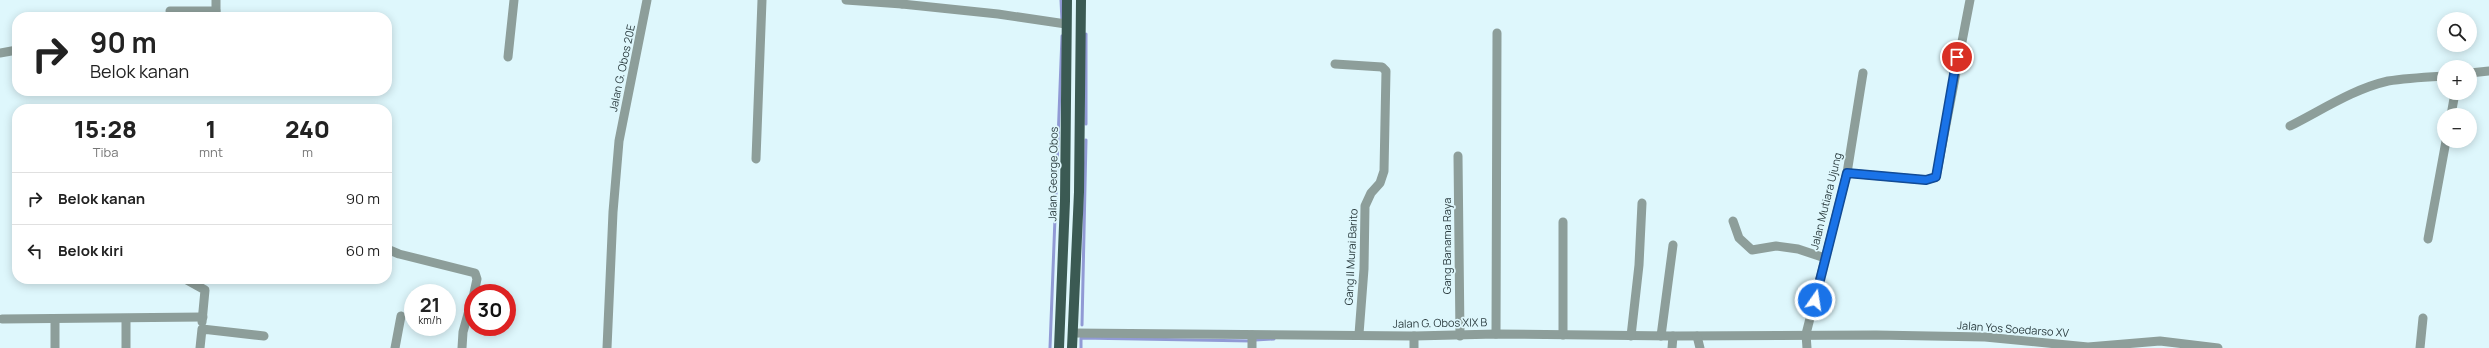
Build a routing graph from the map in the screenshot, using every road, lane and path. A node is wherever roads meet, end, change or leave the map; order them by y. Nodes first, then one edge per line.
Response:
1 (216, 0) edge
2 (514, 0) edge
3 (647, 0) edge
4 (762, 0) edge
5 (846, 0) edge
6 (1067, 0) edge
7 (1082, 0) edge
8 (1970, 0) edge
9 (901, 2) edge
10 (922, 3) edge
11 (170, 11) dead end
12 (185, 12) edge
13 (216, 12) edge
14 (1066, 24) junction
15 (1497, 33) dead end
16 (12, 51) edge
17 (0, 53) edge
18 (508, 57) dead end
19 (1336, 64) dead end
20 (2489, 71) edge
21 (2477, 72) edge
22 (1863, 73) dead end
23 (2437, 77) edge
24 (2290, 126) dead end
25 (2445, 148) edge
26 (1458, 156) dead end
27 (756, 159) dead end
28 (1847, 173) junction
29 (1642, 203) dead end
30 (1733, 221) dead end
31 (1563, 222) dead end
32 (2428, 239) dead end
33 (1673, 245) dead end
34 (392, 251) edge
35 (1825, 258) junction
36 (195, 284) edge
37 (476, 284) edge
38 (401, 316) dead end
39 (203, 317) junction
40 (2423, 318) dead end
41 (2, 319) dead end
42 (126, 319) junction
43 (55, 320) junction
44 (464, 328) edge
45 (202, 329) junction
46 (1073, 333) junction
47 (1358, 334) junction
48 (1496, 334) junction
49 (1806, 334) junction
50 (1252, 335) junction
51 (1563, 335) junction
52 (264, 336) dead end
53 (1414, 336) junction
54 (1460, 336) junction
55 (1631, 336) junction
56 (1662, 336) junction
57 (1673, 336) junction
58 (1697, 336) junction
59 (55, 348) edge
60 (126, 348) edge
61 (200, 348) edge
62 (395, 348) edge
63 (462, 348) edge
64 (607, 348) edge
65 (1059, 348) edge
66 (1072, 348) edge
67 (1252, 348) edge
68 (1414, 348) edge
69 (1672, 348) edge
70 (1700, 348) edge
71 (1807, 348) edge
72 (2218, 348) edge
73 (2420, 348) edge

1 - 13 street
2 - 18 street
3 - 64 street, Jalan G. Obos 20E
4 - 27 street
5 - 9 street
6 - 14 main road, Jalan George Obos
7 - 46 main road
8 - 28 street
9 - 10 street
10 - 14 street
11 - 12 street
14 - 65 main road, Jalan George Obos
15 - 48 street
16 - 17 street
19 - 47 street, Gang II Murai Barito
20 - 21 street
22 - 28 street, Jalan Mutiara Ujung
23 - 24 street
25 - 32 street
26 - 54 street, Gang Banama Raya
28 - 35 street, Jalan Mutiara Ujung
29 - 55 street
30 - 35 street
31 - 51 street
33 - 56 street
34 - 37 street
35 - 49 street, Jalan Mutiara Ujung
36 - 39 street
38 - 62 street
39 - 42 street
39 - 45 street
40 - 73 street
41 - 43 street
42 - 43 street
42 - 60 street
43 - 59 street
44 - 63 street
45 - 52 street
45 - 61 street
46 - 50 street, Jalan G. Obos XIX B
46 - 66 main road
47 - 50 street, Jalan G. Obos XIX B
47 - 53 street, Jalan G. Obos XIX B
48 - 51 street, Jalan G. Obos XIX B
48 - 54 street, Jalan G. Obos XIX B
49 - 58 street, Jalan G. Obos XIX B
49 - 71 street, Jalan Mutiara Ujung
49 - 72 street, Jalan Yos Soedarso XV
50 - 67 street
51 - 55 street, Jalan G. Obos XIX B
53 - 54 street, Jalan G. Obos XIX B
53 - 68 street
55 - 56 street, Jalan G. Obos XIX B
56 - 57 street, Jalan G. Obos XIX B
57 - 58 street, Jalan G. Obos XIX B
57 - 69 street
58 - 70 street

